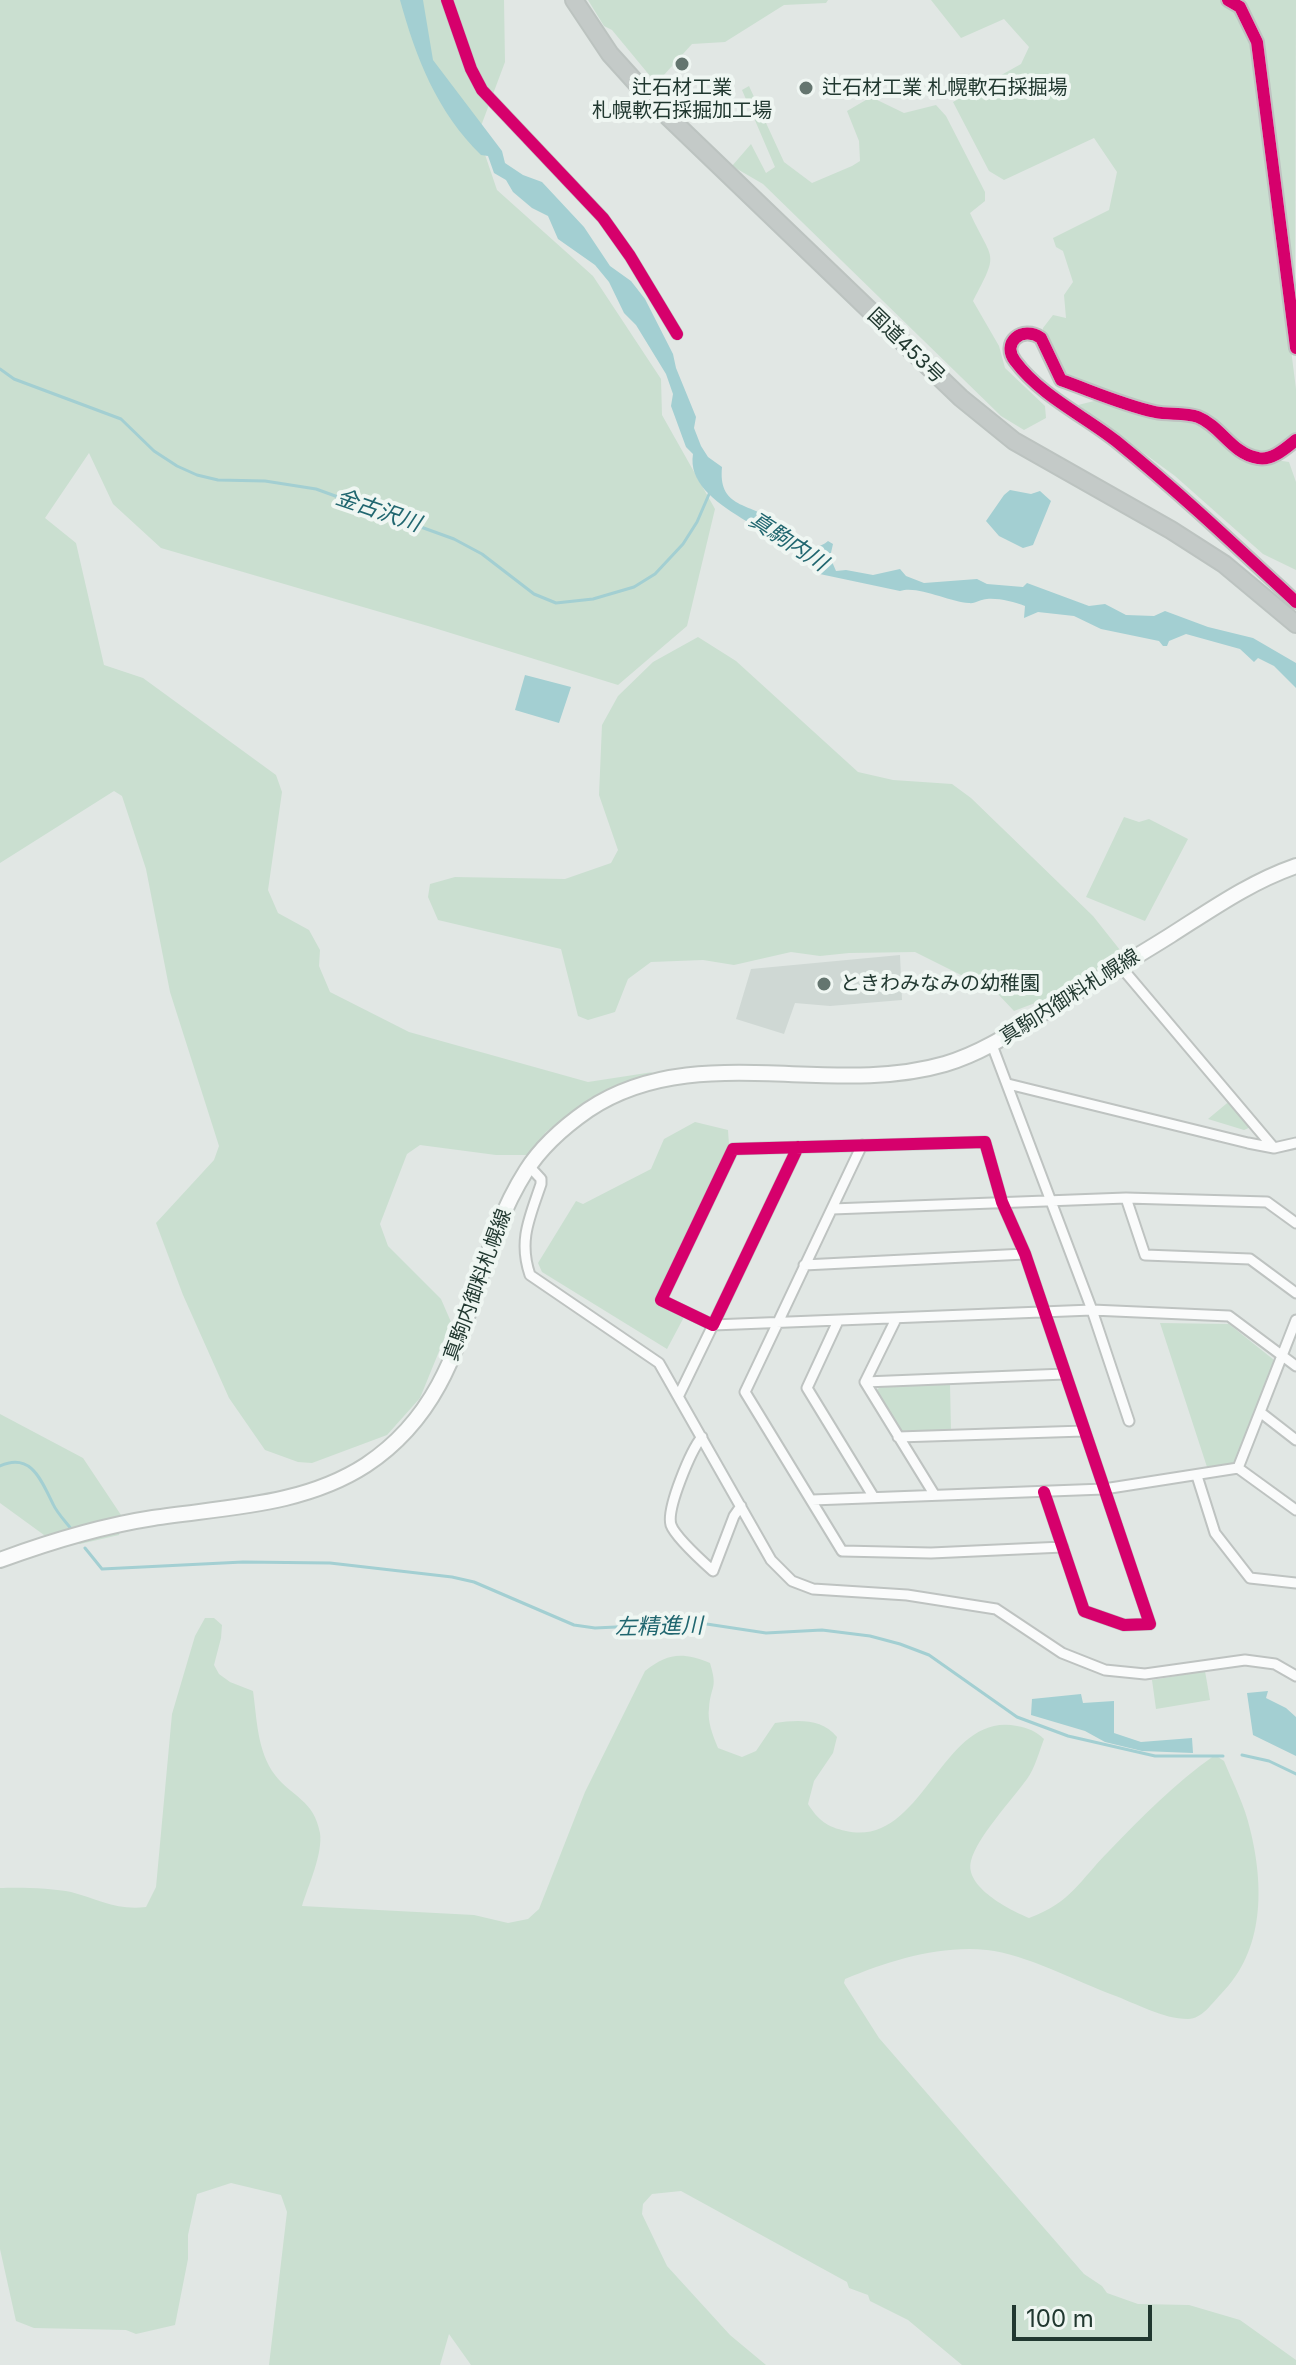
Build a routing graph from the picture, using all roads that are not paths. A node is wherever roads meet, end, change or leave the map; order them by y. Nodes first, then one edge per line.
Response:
1 (447, 0) edge
2 (574, 0) edge
3 (1228, 0) edge
4 (1293, 309) edge
5 (677, 334) dead end
6 (1296, 348) edge
7 (1296, 440) edge
8 (1296, 602) edge
9 (1296, 624) edge
10 (1296, 866) edge
11 (1121, 967) junction
12 (992, 1045) junction
13 (1008, 1084) junction
14 (1296, 1143) edge
15 (862, 1145) junction
16 (798, 1147) junction
17 (1274, 1148) junction
18 (529, 1166) junction
19 (1126, 1198) junction
20 (1050, 1201) junction
21 (1002, 1202) junction
22 (832, 1209) junction
23 (1296, 1223) edge
24 (1025, 1254) junction
25 (804, 1265) junction
26 (1296, 1293) edge
27 (1092, 1310) junction
28 (1044, 1313) junction
29 (896, 1319) junction
30 (1296, 1320) edge
31 (777, 1321) junction
32 (838, 1321) junction
33 (713, 1325) junction
34 (1282, 1356) junction
35 (1296, 1366) edge
36 (1065, 1374) junction
37 (865, 1382) junction
38 (679, 1395) junction
39 (1260, 1412) junction
40 (1129, 1421) dead end
41 (1084, 1431) junction
42 (702, 1437) junction
43 (898, 1437) junction
44 (1296, 1440) edge
45 (1238, 1468) junction
46 (1197, 1476) junction
47 (1104, 1489) junction
48 (1044, 1492) junction
49 (934, 1494) junction
50 (873, 1496) junction
51 (812, 1500) junction
52 (741, 1506) junction
53 (1296, 1510) edge
54 (1063, 1547) junction
55 (0, 1560) edge
56 (1296, 1583) edge
57 (1296, 1676) edge

1 - 5 street
2 - 9 highway, 国道453号
3 - 4 street
4 - 6 street
7 - 8 street
10 - 11 main road, 真駒内御料札幌線
11 - 12 main road, 真駒内御料札幌線
11 - 17 street
12 - 13 street
12 - 18 main road, 真駒内御料札幌線
13 - 17 street
13 - 20 street
14 - 17 street
15 - 16 street
15 - 21 street
15 - 22 street
16 - 33 street
16 - 33 street
18 - 38 street
18 - 55 main road, 真駒内御料札幌線
19 - 20 street
19 - 23 street
19 - 26 street
20 - 21 street
20 - 27 street
21 - 22 street
21 - 24 street
22 - 25 street
24 - 25 street
24 - 28 street
25 - 31 street
27 - 28 street
27 - 34 street
27 - 40 street
28 - 29 street
28 - 36 street
29 - 32 street
29 - 37 street
30 - 34 street
31 - 32 street
31 - 33 street
31 - 51 street
32 - 50 street
33 - 38 street
34 - 35 street
34 - 39 street
36 - 37 street
36 - 41 street
37 - 43 street
38 - 42 street
39 - 44 street
39 - 45 street
41 - 43 street
41 - 47 street
42 - 52 street
42 - 52 street
43 - 49 street
45 - 46 street
45 - 53 street
46 - 47 street
46 - 56 street
47 - 48 street
47 - 54 street
48 - 49 street
48 - 54 street
49 - 50 street
50 - 51 street
51 - 54 street
52 - 57 street

